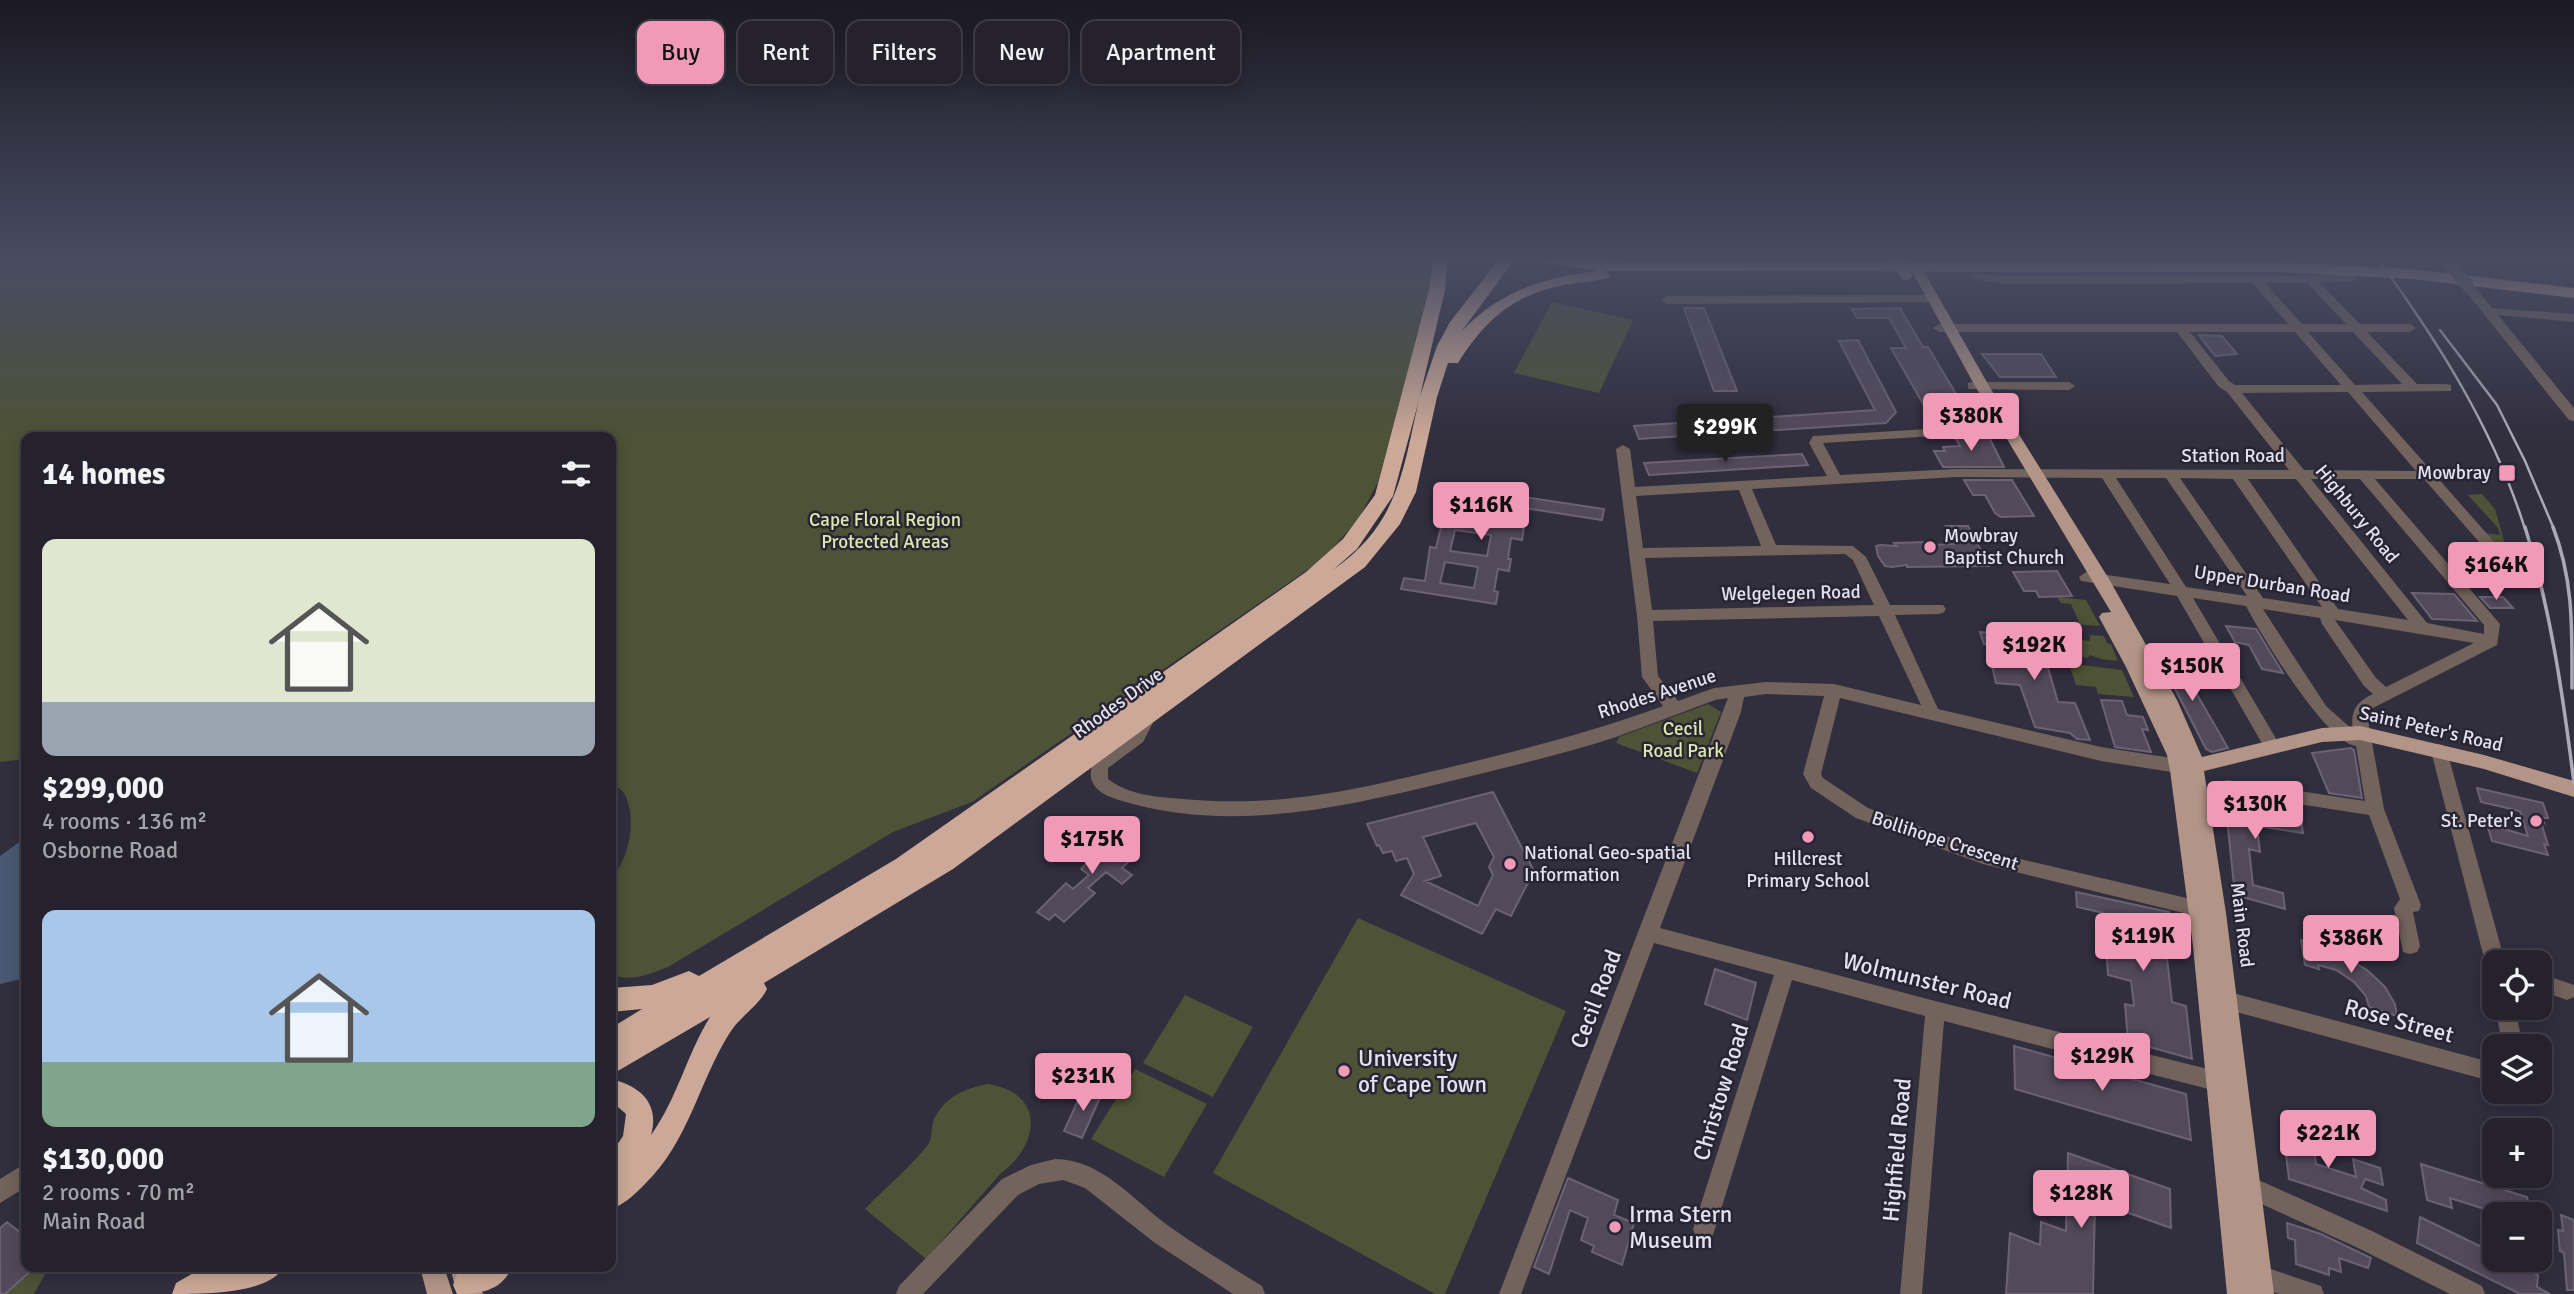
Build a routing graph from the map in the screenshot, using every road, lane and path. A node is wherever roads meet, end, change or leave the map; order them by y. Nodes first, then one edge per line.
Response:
1 (1430, 318) edge
2 (1446, 318) edge
3 (1461, 318) edge
4 (1483, 318) edge
5 (1939, 318) edge
6 (2290, 318) edge
7 (2347, 318) edge
8 (2494, 318) edge
9 (1945, 328) junction
10 (2181, 328) junction
11 (2299, 328) junction
12 (2356, 328) junction
13 (2410, 328) dead end
14 (1418, 370) junction
15 (1978, 386) junction
16 (2069, 386) dead end
17 (2352, 388) junction
18 (2413, 388) junction
19 (2446, 388) dead end
20 (2232, 389) junction
21 (2574, 417) edge
22 (2003, 428) junction
23 (1623, 449) dead end
24 (1415, 460) junction
25 (2031, 474) junction
26 (2107, 475) junction
27 (2171, 475) junction
28 (2238, 475) junction
29 (2301, 475) junction
30 (2364, 475) junction
31 (2429, 475) junction
32 (1836, 480) junction
33 (1744, 485) junction
34 (1629, 492) junction
35 (1770, 549) junction
36 (1637, 553) junction
37 (2518, 577) dead end
38 (2094, 578) junction
39 (2180, 590) junction
40 (2255, 602) junction
41 (1938, 609) dead end
42 (1884, 610) junction
43 (2329, 614) junction
44 (1645, 616) junction
45 (2423, 628) junction
46 (2452, 632) junction
47 (2491, 641) junction
48 (2470, 653) junction
49 (1735, 691) junction
50 (1834, 691) junction
51 (1714, 694) junction
52 (2384, 695) junction
53 (1673, 708) junction
54 (1931, 713) junction
55 (1149, 715) junction
56 (1729, 721) junction
57 (2356, 738) junction
58 (2273, 747) junction
59 (2439, 751) junction
60 (2187, 766) junction
61 (2227, 787) dead end
62 (2565, 787) edge
63 (2375, 809) junction
64 (2208, 911) junction
65 (842, 914) junction
66 (1647, 933) junction
67 (2410, 946) dead end
68 (2492, 950) edge
69 (1785, 970) junction
70 (2552, 986) edge
71 (2567, 991) dead end
72 (2218, 998) junction
73 (616, 1000) edge
74 (1935, 1010) junction
75 (616, 1039) edge
76 (616, 1059) edge
77 (2482, 1070) edge
78 (2227, 1084) junction
79 (616, 1094) edge
80 (616, 1168) edge
81 (21, 1177) edge
82 (2239, 1181) junction
83 (616, 1191) edge
84 (0, 1192) edge
85 (1704, 1228) dead end
86 (224, 1272) edge
87 (261, 1272) edge
88 (440, 1272) edge
89 (486, 1272) edge
90 (460, 1285) edge
91 (2260, 1285) edge
92 (187, 1294) edge
93 (224, 1294) edge
94 (907, 1294) edge
95 (1254, 1294) edge
96 (1510, 1294) edge
97 (1911, 1294) edge
98 (2240, 1294) edge
99 (2313, 1294) edge
100 (2474, 1294) edge

1 - 14 highway, Rhodes Drive
2 - 14 highway
3 - 24 highway, Rhodes Drive
4 - 24 highway
5 - 9 main road, Main Road
6 - 11 street
7 - 12 street
8 - 21 street
9 - 10 street
9 - 15 main road, Main Road
10 - 11 street
10 - 20 street, Highbury Road
11 - 12 street
11 - 17 street
12 - 13 street
12 - 18 street
14 - 65 highway, Rhodes Drive
15 - 16 street
15 - 22 main road, Main Road
17 - 18 street
17 - 20 street
17 - 31 street
18 - 19 street
20 - 29 street, Highbury Road
22 - 25 main road, Main Road
22 - 32 street
23 - 34 street
24 - 55 highway, Rhodes Drive
25 - 26 street, Station Road
25 - 32 street, Station Road
25 - 38 main road, Main Road
26 - 27 street, Station Road
26 - 39 street
27 - 28 street, Station Road
27 - 40 street
28 - 29 street, Station Road
28 - 43 street
29 - 30 street, Station Road
29 - 45 street, Highbury Road
30 - 31 street, Station Road
30 - 47 street
31 - 37 street
32 - 33 street, Station Road
33 - 34 street, Station Road
33 - 35 street
34 - 36 street
35 - 36 street
35 - 42 street
36 - 44 street
38 - 39 street, Upper Durban Road
38 - 60 main road, Main Road
39 - 40 street, Upper Durban Road
39 - 58 street
40 - 43 street, Upper Durban Road
40 - 57 street
41 - 42 street, Welgelegen Road
42 - 44 street, Welgelegen Road
42 - 54 street
43 - 45 street, Upper Durban Road
43 - 52 street
44 - 53 street
45 - 46 street, Upper Durban Road
46 - 47 street, Upper Durban Road
46 - 48 street
47 - 48 street
48 - 52 street
49 - 50 street, Rhodes Avenue
49 - 51 street, Rhodes Avenue
49 - 56 street, Cecil Road
50 - 54 street, Rhodes Avenue
50 - 64 street, Bollihope Crescent
51 - 53 street, Rhodes Avenue
51 - 56 street
52 - 57 street
53 - 55 street, Rhodes Avenue
54 - 60 street, Rhodes Avenue
55 - 65 highway, Rhodes Drive
56 - 66 street, Cecil Road
57 - 58 main road, Saint Peter's Road
57 - 59 main road, Saint Peter's Road
57 - 63 street
58 - 60 main road, Saint Peter's Road
59 - 62 main road, Saint Peter's Road
59 - 68 street
60 - 64 main road, Main Road
61 - 63 street
63 - 67 street
64 - 72 main road, Main Road
65 - 73 highway
65 - 75 highway, Rhodes Drive
65 - 76 highway, Rhodes Drive
65 - 83 highway
66 - 69 street, Wolmunster Road
66 - 96 street, Cecil Road
69 - 74 street, Wolmunster Road
69 - 85 street, Christow Road
70 - 71 street
72 - 77 street, Rose Street
72 - 78 main road, Main Road
74 - 78 street, Wolmunster Road
74 - 97 street, Highfield Road
78 - 82 main road, Main Road
79 - 80 highway
81 - 84 street
82 - 91 main road, Main Road
82 - 98 main road, Main Road
82 - 100 street
86 - 92 highway
87 - 93 highway
88 - 90 main road
89 - 90 highway
91 - 99 street
94 - 95 street

